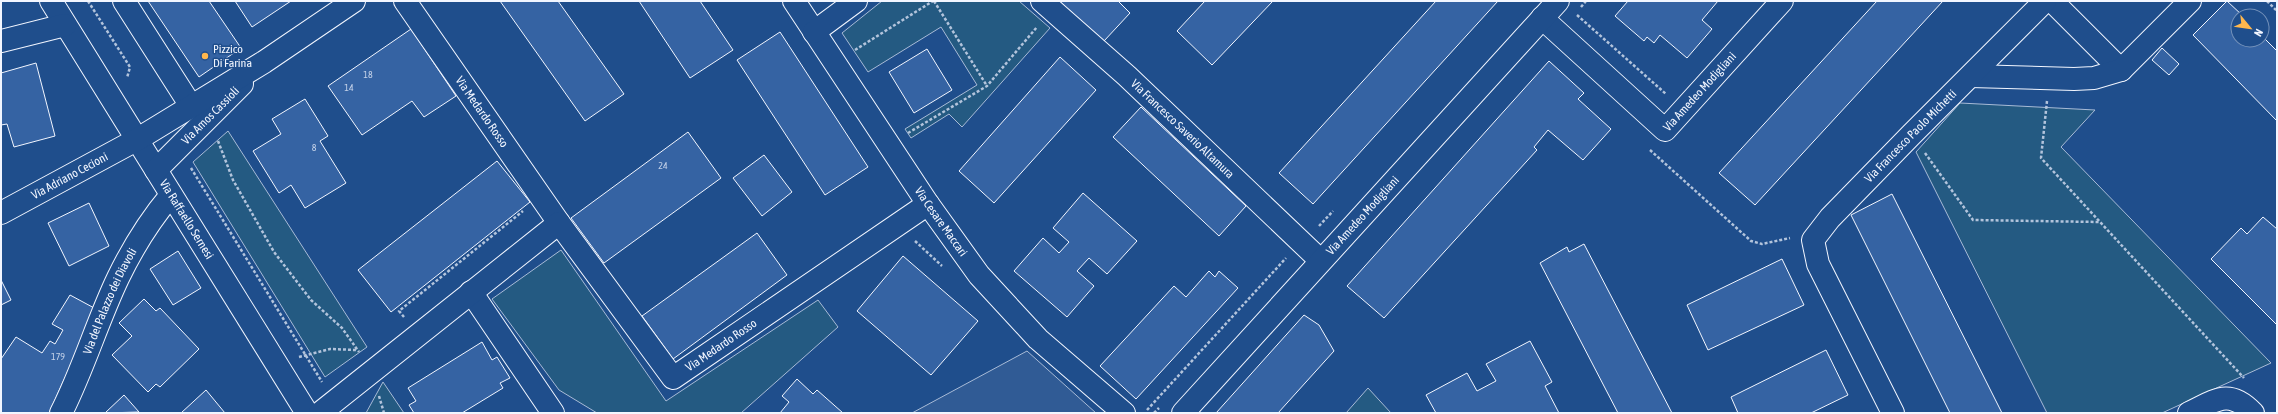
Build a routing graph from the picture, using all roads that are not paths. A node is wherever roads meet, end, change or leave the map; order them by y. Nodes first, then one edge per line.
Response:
1 (51, 1) edge
2 (124, 1) edge
3 (354, 1) edge
4 (405, 1) edge
5 (794, 1) edge
6 (856, 1) edge
7 (1042, 1) edge
8 (1558, 1) edge
9 (1782, 1) edge
10 (2045, 1) edge
11 (2052, 1) edge
12 (2190, 1) edge
13 (1542, 18) junction
14 (65, 25) junction
15 (814, 32) junction
16 (1, 41) edge
17 (264, 62) junction
18 (2121, 70) junction
19 (1971, 76) junction
20 (191, 106) junction
21 (138, 139) junction
22 (156, 170) junction
23 (170, 196) junction
24 (928, 204) junction
25 (1, 213) edge
26 (560, 223) junction
27 (1320, 260) junction
28 (471, 292) junction
29 (2246, 407) edge
30 (1132, 409) edge
31 (61, 413) edge
32 (307, 413) edge
33 (320, 413) edge
34 (553, 413) edge
35 (1183, 413) edge
36 (1893, 413) edge
37 (2189, 413) edge

1 - 14 street, Via Raffaello Sernesi
2 - 20 street
3 - 17 street, Via Amos Cassioli
4 - 26 street, Via Medardo Rosso
5 - 15 street, Via Cesare Maccari
6 - 15 street
7 - 27 street, Via Francesco Saverio Altamura
8 - 13 street, Via Amedeo Modigliani
9 - 13 street, Via Amedeo Modigliani
10 - 19 street, Via Francesco Paolo Michetti
11 - 18 street
12 - 18 street
13 - 27 street, Via Amedeo Modigliani
14 - 16 street
14 - 21 street, Via Raffaello Sernesi
15 - 24 street, Via Cesare Maccari
17 - 20 street, Via Amos Cassioli
17 - 22 street, Via Amos Cassioli
18 - 19 street
19 - 36 street, Via Francesco Paolo Michetti
20 - 21 street, Via Amos Cassioli
21 - 22 street, Via Raffaello Sernesi
21 - 25 street, Via Adriano Cecioni
22 - 23 street, Via Raffaello Sernesi
23 - 31 street, Via del Palazzo dei Diavoli
23 - 32 street, Via Raffaello Sernesi
24 - 26 street, Via Medardo Rosso
24 - 30 street, Via Cesare Maccari
26 - 28 street
27 - 35 street, Via Amedeo Modigliani
28 - 33 street
28 - 34 street
29 - 37 street

